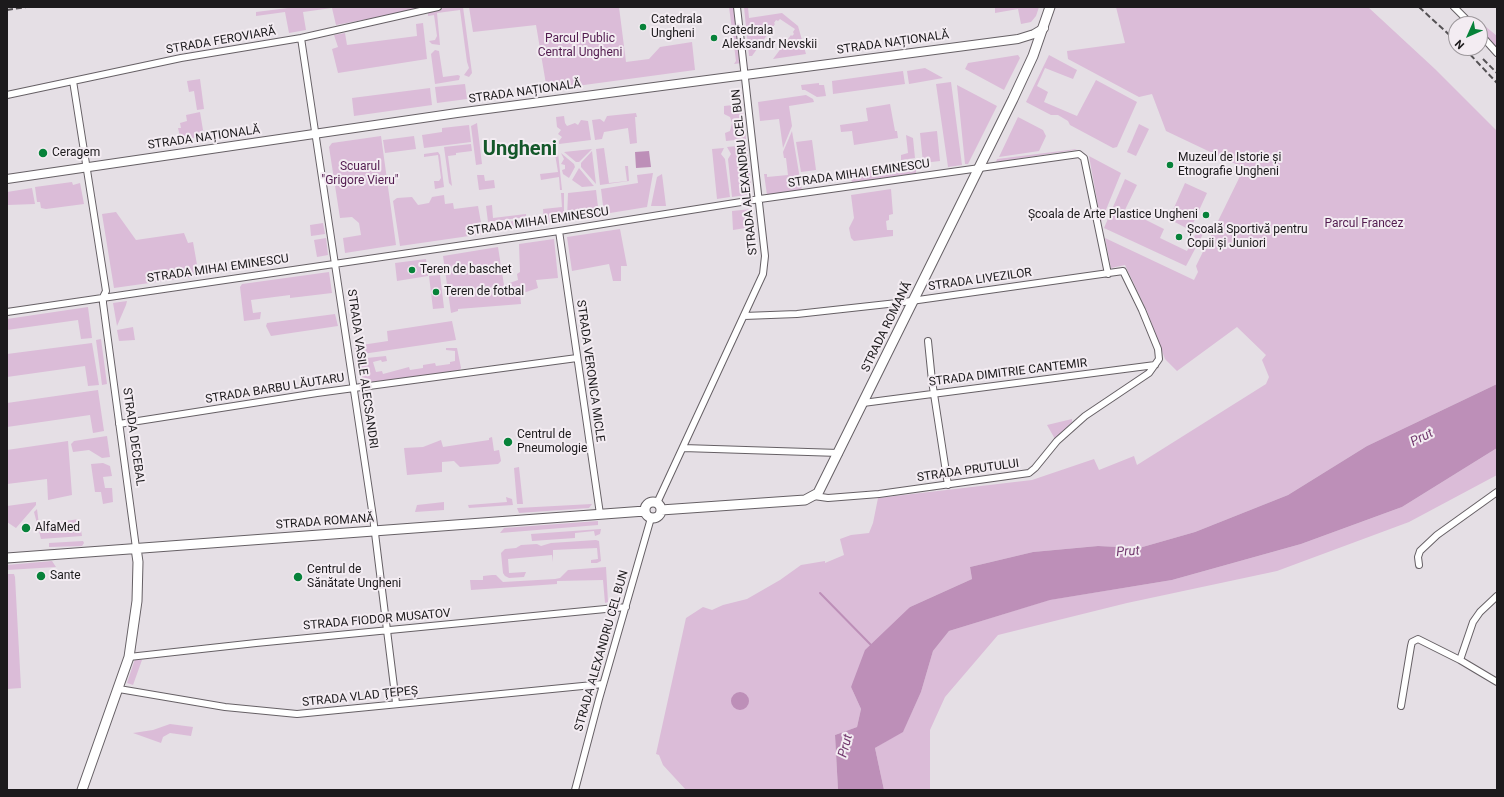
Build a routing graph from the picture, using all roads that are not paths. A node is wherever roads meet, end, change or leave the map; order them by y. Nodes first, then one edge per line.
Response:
1 (438, 7) edge
2 (737, 7) edge
3 (1050, 7) edge
4 (1454, 7) edge
5 (1463, 16) edge
6 (1044, 28) junction
7 (302, 38) junction
8 (1488, 43) edge
9 (1497, 53) edge
10 (746, 76) junction
11 (73, 81) junction
12 (7, 95) edge
13 (317, 134) junction
14 (86, 167) junction
15 (979, 168) junction
16 (7, 179) edge
17 (760, 199) junction
18 (559, 230) junction
19 (336, 263) junction
20 (1108, 274) junction
21 (103, 297) junction
22 (914, 301) junction
23 (7, 312) edge
24 (744, 316) junction
25 (928, 340) dead end
26 (577, 358) junction
27 (1155, 365) junction
28 (354, 388) junction
29 (934, 394) junction
30 (863, 403) junction
31 (119, 424) junction
32 (683, 448) junction
33 (839, 453) junction
34 (948, 485) junction
35 (1497, 492) edge
36 (814, 496) junction
37 (659, 506) junction
38 (600, 514) junction
39 (648, 514) junction
40 (375, 530) junction
41 (136, 548) junction
42 (7, 558) edge
43 (1419, 565) dead end
44 (1497, 596) edge
45 (626, 607) junction
46 (388, 631) junction
47 (129, 657) junction
48 (1460, 660) junction
49 (1497, 682) edge
50 (603, 684) junction
51 (119, 689) junction
52 (396, 703) junction
53 (1401, 706) dead end
54 (82, 790) edge
55 (575, 790) edge

1 - 7 street, STRADA FEROVIARĂ
2 - 10 street, STRADA ALEXANDRU CEL BUN
3 - 6 main road, STRADA ROMANĂ
4 - 5 street
6 - 10 street, STRADA NAȚIONALĂ
6 - 15 main road, STRADA ROMANĂ
7 - 11 street, STRADA FEROVIARĂ
7 - 13 street, STRADA VASILE ALECSANDRI
8 - 9 street
10 - 13 street, STRADA NAȚIONALĂ
10 - 17 street, STRADA ALEXANDRU CEL BUN
11 - 12 street, STRADA FEROVIARĂ
11 - 14 street, STRADA DECEBAL
13 - 14 street, STRADA NAȚIONALĂ
13 - 19 street, STRADA VASILE ALECSANDRI
14 - 16 street, STRADA NAȚIONALĂ
14 - 21 street, STRADA DECEBAL
15 - 17 street, STRADA MIHAI EMINESCU
15 - 20 street, STRADA MIHAI EMINESCU
15 - 22 main road, STRADA ROMANĂ
17 - 18 street, STRADA MIHAI EMINESCU
17 - 24 street, STRADA ALEXANDRU CEL BUN
18 - 19 street, STRADA MIHAI EMINESCU
18 - 26 street, STRADA VERONICA MICLE
19 - 21 street, STRADA MIHAI EMINESCU
19 - 28 street, STRADA VASILE ALECSANDRI
20 - 22 street, STRADA LIVEZILOR
20 - 27 street, STRADA LIVEZILOR
21 - 23 street, STRADA MIHAI EMINESCU
21 - 31 street, STRADA DECEBAL
22 - 24 street, STRADA LIVEZILOR
22 - 30 main road, STRADA ROMANĂ
24 - 32 street, STRADA ALEXANDRU CEL BUN
25 - 29 street
26 - 28 street, STRADA BARBU LĂUTARU
26 - 38 street, STRADA VERONICA MICLE
27 - 29 street, STRADA DIMITRIE CANTEMIR
27 - 34 street, STRADA PRUTULUI
28 - 31 street, STRADA BARBU LĂUTARU
28 - 40 street, STRADA VASILE ALECSANDRI
29 - 30 street, STRADA DIMITRIE CANTEMIR
29 - 34 street
30 - 33 main road, STRADA ROMANĂ
31 - 41 street, STRADA DECEBAL
32 - 33 street
32 - 37 street, STRADA ALEXANDRU CEL BUN
33 - 36 main road, STRADA ROMANĂ
34 - 36 street, STRADA PRUTULUI
35 - 43 street
36 - 37 main road
37 - 39 main road
37 - 39 main road
38 - 39 main road, STRADA ROMANĂ
38 - 40 main road, STRADA ROMANĂ
39 - 45 street, STRADA ALEXANDRU CEL BUN
40 - 41 main road, STRADA ROMANĂ
40 - 46 street, STRADA VASILE ALECSANDRI
41 - 42 main road, STRADA ROMANĂ
41 - 47 main road, STRADA DECEBAL
44 - 48 street
45 - 46 street, STRADA FIODOR MUSATOV
45 - 50 street, STRADA ALEXANDRU CEL BUN
46 - 47 street, STRADA FIODOR MUSATOV
46 - 52 street, STRADA VASILE ALECSANDRI
47 - 51 main road, STRADA DECEBAL
48 - 49 street
48 - 53 street
50 - 52 street, STRADA VLAD ŢEPEȘ
50 - 55 street, STRADA ALEXANDRU CEL BUN
51 - 52 street, STRADA VLAD ŢEPEȘ
51 - 54 main road, STRADA DECEBAL

